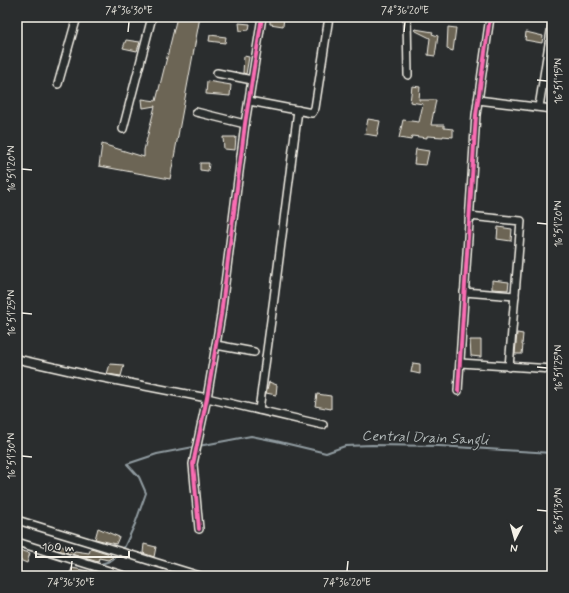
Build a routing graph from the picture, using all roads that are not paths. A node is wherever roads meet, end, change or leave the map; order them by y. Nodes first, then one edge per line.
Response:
1 (77, 17) edge
2 (152, 17) edge
3 (262, 17) edge
4 (329, 17) edge
5 (407, 17) edge
6 (490, 17) edge
7 (552, 25) edge
8 (217, 74) dead end
9 (408, 75) dead end
10 (252, 80) junction
11 (58, 84) dead end
12 (478, 100) junction
13 (249, 101) junction
14 (539, 107) junction
15 (552, 109) edge
16 (298, 110) junction
17 (196, 112) dead end
18 (245, 124) junction
19 (123, 129) dead end
20 (469, 216) junction
21 (464, 292) junction
22 (515, 296) junction
23 (552, 318) edge
24 (552, 324) edge
25 (216, 345) junction
26 (254, 352) dead end
27 (17, 359) edge
28 (460, 363) junction
29 (509, 366) junction
30 (552, 369) edge
31 (458, 391) dead end
32 (207, 398) junction
33 (258, 410) junction
34 (323, 425) dead end
35 (17, 520) edge
36 (199, 529) dead end
37 (17, 542) edge
38 (125, 576) edge
39 (200, 576) edge

1 - 11 street
2 - 19 street
3 - 10 street
4 - 16 street
5 - 9 street
6 - 12 street
7 - 14 street
8 - 10 street
10 - 13 street
12 - 14 street
12 - 20 street
13 - 16 street
13 - 18 street
14 - 15 street
16 - 33 street
17 - 18 street
18 - 25 street
20 - 21 street
20 - 22 street
21 - 22 street
21 - 28 street
22 - 29 street
23 - 24 street
25 - 26 street
25 - 32 street
27 - 32 street
28 - 29 street
28 - 31 street
29 - 30 street
32 - 33 street
32 - 36 street
33 - 34 street
35 - 39 street
37 - 38 street

